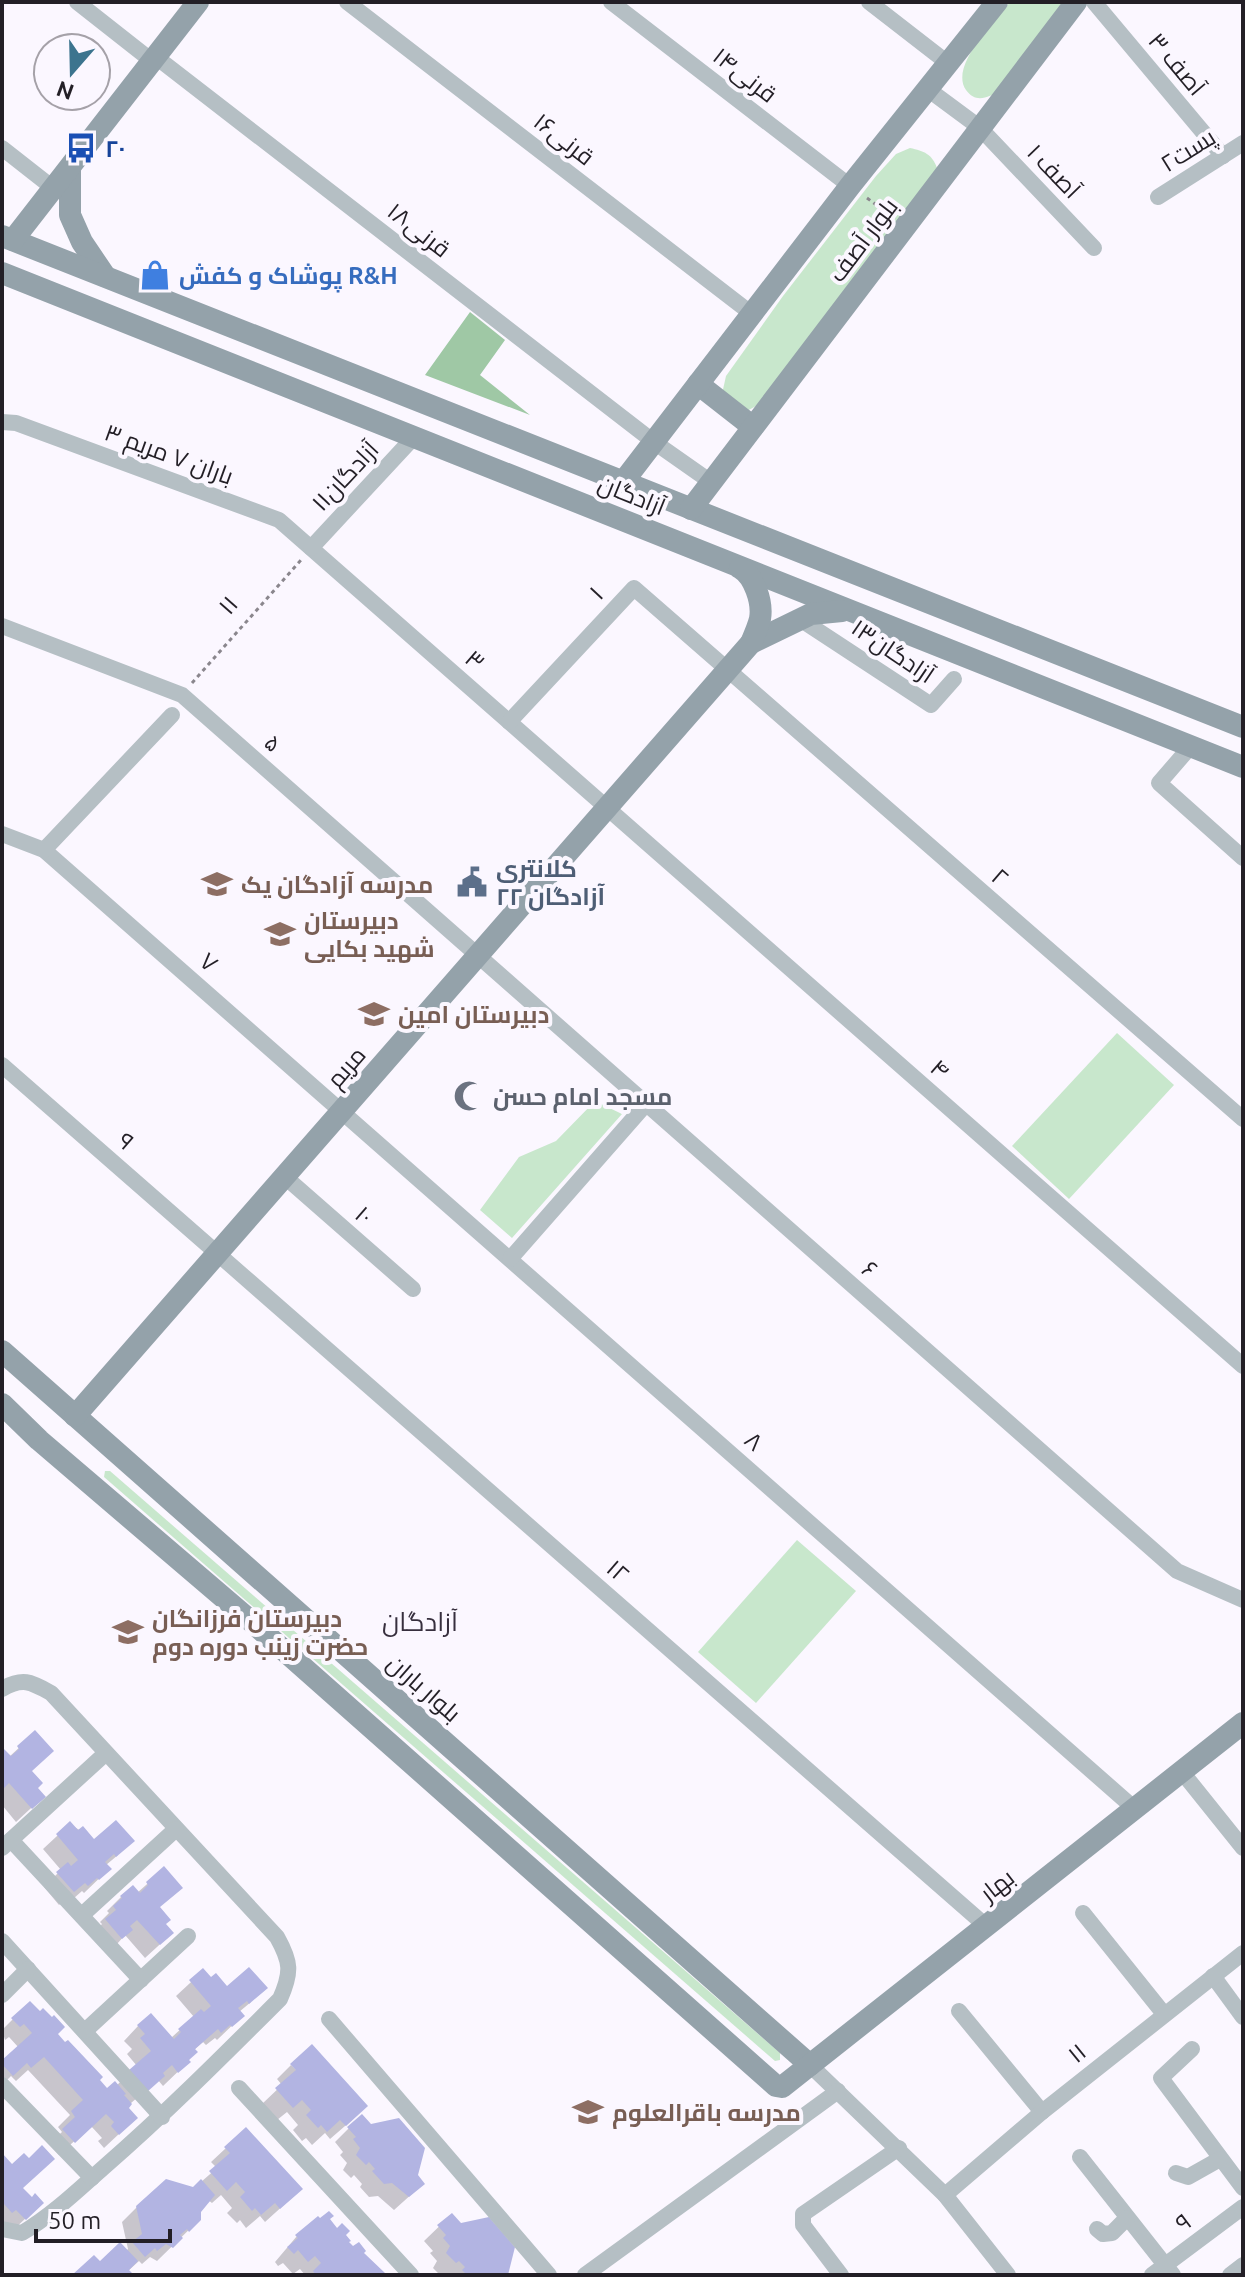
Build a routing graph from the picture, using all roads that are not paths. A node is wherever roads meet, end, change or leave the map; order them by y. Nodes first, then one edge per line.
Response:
1 (77, 2) edge
2 (198, 2) edge
3 (347, 2) edge
4 (611, 2) edge
5 (869, 2) edge
6 (997, 2) edge
7 (1076, 2) edge
8 (1094, 2) edge
9 (154, 59) junction
10 (949, 64) junction
11 (929, 90) junction
12 (979, 127) junction
13 (1243, 143) edge
14 (2, 148) edge
15 (1223, 156) junction
16 (70, 168) junction
17 (850, 186) junction
18 (53, 188) junction
19 (1158, 197) dead end
20 (7, 238) edge
21 (1094, 248) dead end
22 (2, 273) edge
23 (105, 276) junction
24 (752, 314) junction
25 (698, 384) junction
26 (2, 422) edge
27 (753, 427) junction
28 (414, 437) junction
29 (654, 442) junction
30 (623, 482) junction
31 (711, 482) junction
32 (691, 509) junction
33 (311, 548) junction
34 (729, 562) junction
35 (858, 613) junction
36 (800, 619) junction
37 (2, 626) edge
38 (751, 643) junction
39 (726, 671) junction
40 (954, 679) dead end
41 (172, 715) dead end
42 (509, 722) junction
43 (1243, 727) edge
44 (1191, 746) junction
45 (1243, 767) edge
46 (607, 808) junction
47 (2, 834) edge
48 (44, 850) junction
49 (1243, 858) edge
50 (477, 956) junction
51 (2, 1065) edge
52 (646, 1104) junction
53 (342, 1110) junction
54 (1243, 1119) edge
55 (284, 1176) junction
56 (218, 1252) junction
57 (510, 1259) junction
58 (413, 1289) dead end
59 (2, 1351) edge
60 (1243, 1366) edge
61 (2, 1404) edge
62 (75, 1416) junction
63 (2, 1434) edge
64 (39, 1440) junction
65 (278, 1595) junction
66 (1243, 1600) edge
67 (252, 1622) junction
68 (2, 1689) edge
69 (1243, 1723) edge
70 (106, 1753) junction
71 (1182, 1772) junction
72 (1135, 1809) junction
73 (176, 1829) junction
74 (7, 1844) edge
75 (1243, 1848) edge
76 (1083, 1913) dead end
77 (82, 1915) junction
78 (986, 1926) junction
79 (188, 1936) dead end
80 (2, 1941) edge
81 (1243, 1953) edge
82 (28, 1969) junction
83 (1213, 1976) junction
84 (141, 1980) junction
85 (2, 1995) edge
86 (959, 2011) dead end
87 (1164, 2014) junction
88 (1243, 2017) edge
89 (329, 2019) dead end
90 (85, 2031) junction
91 (1192, 2049) dead end
92 (810, 2065) junction
93 (2, 2085) edge
94 (239, 2088) dead end
95 (838, 2091) junction
96 (1042, 2112) junction
97 (162, 2117) junction
98 (899, 2148) junction
99 (1080, 2157) dead end
100 (1220, 2159) junction
101 (1176, 2173) dead end
102 (92, 2178) junction
103 (1242, 2184) edge
104 (945, 2195) junction
105 (1243, 2207) edge
106 (1127, 2218) junction
107 (2, 2229) edge
108 (1097, 2229) dead end
109 (1243, 2265) edge
110 (1163, 2272) edge
111 (411, 2275) edge
112 (549, 2275) edge
113 (585, 2275) edge
114 (841, 2275) edge
115 (1008, 2275) edge
116 (1230, 2275) edge

1 - 9 street, قرنی۱۸
2 - 9 street
3 - 24 street, قرنی۱۶
4 - 17 street, قرنی۱۴
5 - 10 street
6 - 10 street, بلوار آصف
7 - 12 street, بلوار آصف
8 - 15 street, ۳ آصف
9 - 16 street
9 - 29 street, قرنی۱۸
10 - 11 street, بلوار آصف
11 - 12 street, ۱ آصف
11 - 17 street, بلوار آصف
12 - 21 street, ۱ آصف
12 - 27 street, بلوار آصف
13 - 15 street, پست۲
14 - 18 street
15 - 19 street, پست۲
16 - 18 street
16 - 23 street
17 - 24 street, بلوار آصف
18 - 20 street
20 - 23 street, آزادگان
22 - 28 street, آزادگان
23 - 30 street, آزادگان
24 - 25 street, بلوار آصف
25 - 27 street
25 - 29 street, بلوار آصف
26 - 33 street, باران ۷ مریم ۳
27 - 31 street, بلوار آصف
28 - 33 street, آزادگان۱۱
28 - 34 street, آزادگان
29 - 30 street, بلوار آصف
29 - 31 street, قرنی۱۸
30 - 32 street, آزادگان
31 - 32 street, بلوار آصف
32 - 43 street, آزادگان
33 - 42 street, ۳
34 - 35 street, آزادگان
34 - 38 street
35 - 36 street
35 - 44 street, آزادگان
36 - 38 street
36 - 40 street, آزادگان۱۳
37 - 50 street, ۵
38 - 39 street, مریم
39 - 42 street, ۱
39 - 46 street, مریم
39 - 54 street, ۲
41 - 48 street
42 - 46 street, ۳
44 - 45 street, آزادگان
44 - 49 street
46 - 50 street, مریم
46 - 60 street, ۴
47 - 48 street
48 - 53 street, ۷
50 - 52 street, ۶
50 - 53 street, مریم
51 - 56 street, ۹
52 - 57 street
52 - 66 street, ۶
53 - 55 street, مریم
53 - 57 street, ۸
55 - 56 street, مریم
55 - 58 street, ۱۰
56 - 62 street, مریم
56 - 78 street, ۱۲
57 - 72 street, ۸
59 - 62 street, بلوار باران
61 - 64 street
62 - 65 street, بلوار باران
63 - 64 street
64 - 67 street
65 - 67 street
65 - 92 street, بلوار باران
67 - 92 street, بهار
68 - 70 street
69 - 71 street, بهار
70 - 73 street
70 - 74 street
71 - 72 street, بهار
71 - 75 street
72 - 78 street, بهار
73 - 77 street
73 - 97 street
74 - 77 street
76 - 87 street
77 - 84 street
78 - 92 street, بهار
79 - 84 street
80 - 82 street
81 - 83 street, ۱۱
82 - 85 street
82 - 90 street
83 - 87 street, ۱۱
83 - 88 street
84 - 90 street
86 - 96 street
87 - 96 street, ۱۱
89 - 112 street
90 - 97 street
91 - 100 street
92 - 95 street
93 - 102 street
94 - 111 street
95 - 98 street
95 - 113 street
96 - 104 street, ۱۱
97 - 102 street
98 - 104 street
98 - 114 street
99 - 106 street
100 - 101 street
100 - 103 street
102 - 107 street
104 - 115 street
105 - 110 street, ۹
106 - 108 street
106 - 110 street
109 - 116 street

